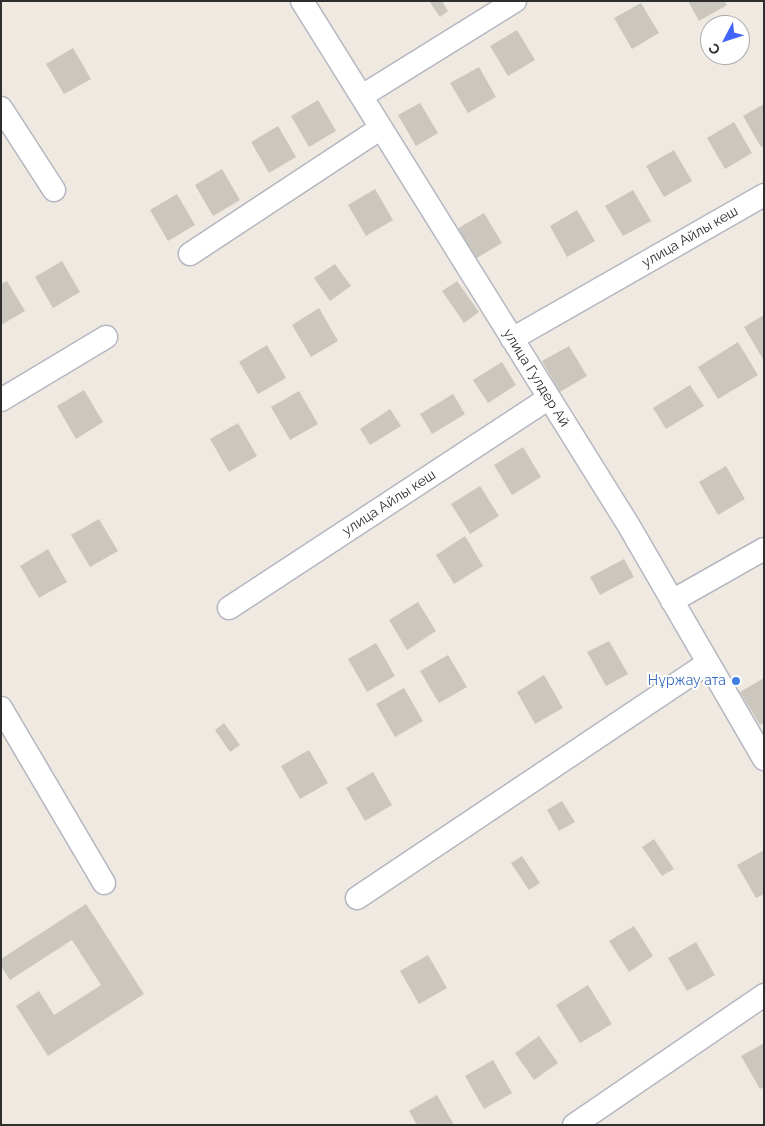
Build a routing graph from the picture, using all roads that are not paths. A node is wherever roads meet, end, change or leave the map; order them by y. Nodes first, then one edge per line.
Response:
1 (302, 1) edge
2 (515, 1) edge
3 (362, 96) junction
4 (1, 108) edge
5 (381, 128) junction
6 (54, 190) dead end
7 (764, 195) edge
8 (190, 254) dead end
9 (106, 337) dead end
10 (512, 339) junction
11 (549, 398) junction
12 (1, 400) edge
13 (764, 549) edge
14 (672, 601) junction
15 (229, 608) dead end
16 (708, 662) junction
17 (1, 708) edge
18 (764, 760) edge
19 (104, 883) dead end
20 (357, 898) dead end
21 (764, 995) edge
22 (574, 1125) edge

1 - 3 street, улица Гулдер Ай
2 - 3 street
3 - 5 street, улица Гулдер Ай
4 - 6 street
5 - 8 street
5 - 10 street, улица Гулдер Ай
7 - 10 street, улица Айлы кеш
9 - 12 street
10 - 11 street, улица Гулдер Ай
11 - 14 street, улица Гулдер Ай
11 - 15 street, улица Айлы кеш
13 - 14 street
14 - 16 street, улица Гулдер Ай
16 - 18 street, улица Гулдер Ай
16 - 20 street
17 - 19 street
21 - 22 street

